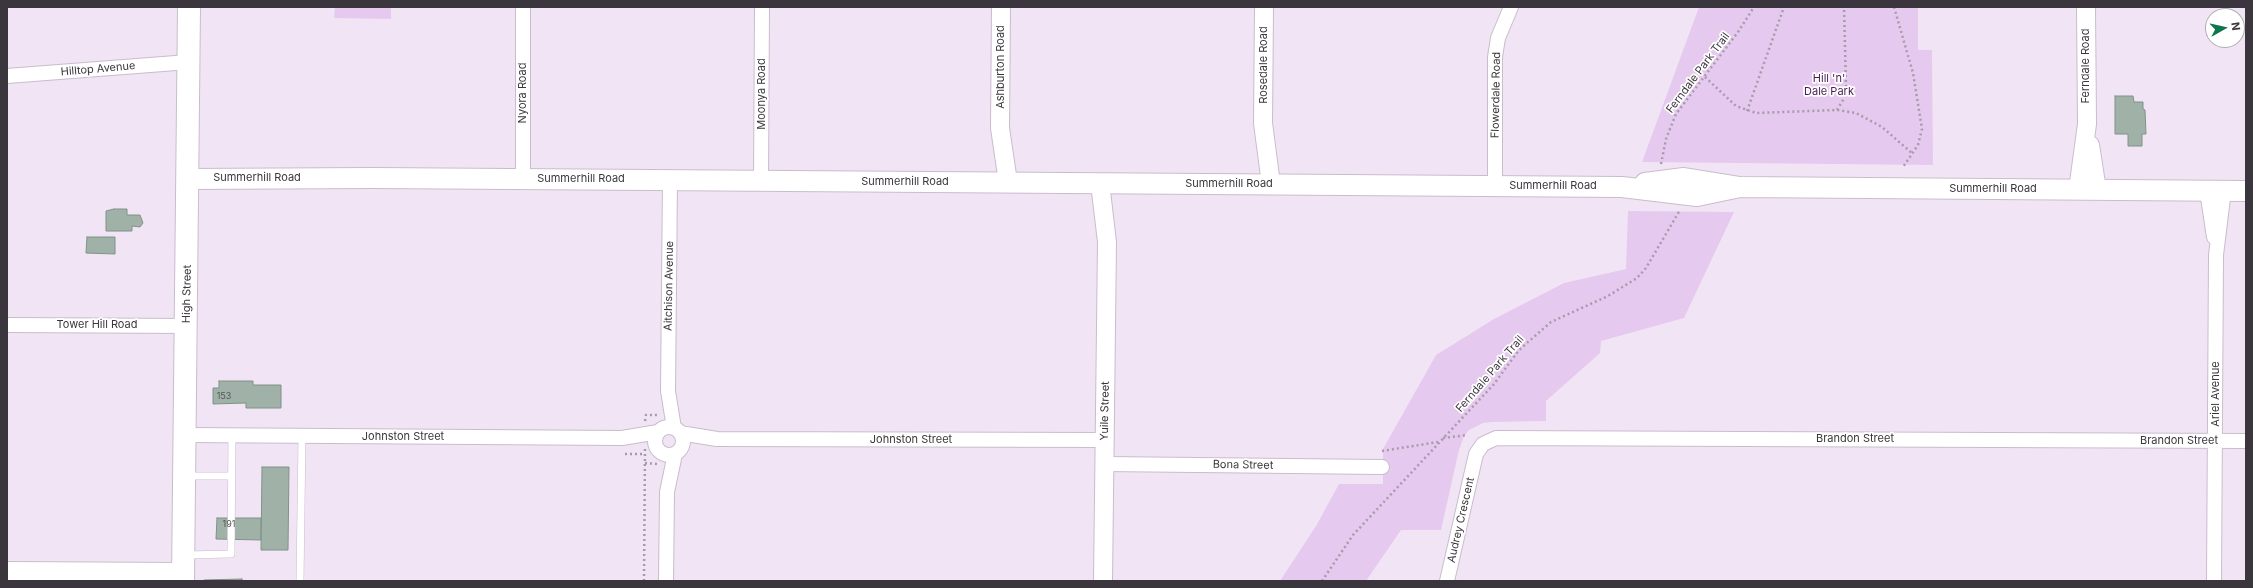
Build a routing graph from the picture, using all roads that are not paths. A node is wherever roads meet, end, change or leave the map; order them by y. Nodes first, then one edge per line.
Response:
1 (189, 7) edge
2 (523, 7) edge
3 (762, 7) edge
4 (1001, 7) edge
5 (1264, 7) edge
6 (1511, 7) edge
7 (2086, 7) edge
8 (189, 62) junction
9 (7, 76) edge
10 (188, 179) junction
11 (523, 179) junction
12 (670, 180) junction
13 (761, 181) junction
14 (1000, 182) junction
15 (1108, 183) junction
16 (1263, 184) junction
17 (1495, 186) junction
18 (1622, 187) junction
19 (1740, 187) junction
20 (2088, 190) junction
21 (2216, 190) junction
22 (2246, 191) edge
23 (7, 325) edge
24 (186, 326) junction
25 (184, 435) junction
26 (232, 435) junction
27 (302, 436) junction
28 (668, 440) junction
29 (1105, 440) junction
30 (2216, 441) junction
31 (2246, 441) edge
32 (1474, 460) joint
33 (1104, 464) junction
34 (1382, 467) dead end
35 (184, 476) junction
36 (231, 476) junction
37 (183, 570) edge
38 (7, 571) edge
39 (300, 581) edge
40 (666, 581) edge
41 (1103, 581) edge
42 (1448, 581) edge
43 (2214, 581) edge

1 - 8 main road, High Street
2 - 11 street, Nyora Road
3 - 13 street, Moonya Road
4 - 14 street, Ashburton Road
5 - 16 street, Rosedale Road
6 - 17 street, Flowerdale Road
7 - 20 street, Ferndale Road
8 - 9 street, Hilltop Avenue
8 - 10 main road, High Street
10 - 11 main road, Summerhill Road
10 - 24 main road, High Street
11 - 12 main road, Summerhill Road
12 - 13 main road, Summerhill Road
12 - 28 street, Aitchison Avenue
13 - 14 main road, Summerhill Road
14 - 15 main road, Summerhill Road
15 - 16 main road, Summerhill Road
15 - 29 street, Yuile Street
16 - 17 main road, Summerhill Road
17 - 18 main road, Summerhill Road
18 - 19 main road, Summerhill Road
18 - 19 main road, Summerhill Road
19 - 20 main road, Summerhill Road
20 - 21 main road, Summerhill Road
21 - 22 main road, Summerhill Road
21 - 30 street, Ariel Avenue
23 - 24 street, Tower Hill Road
24 - 25 main road, High Street
25 - 26 street, Johnston Street
25 - 35 main road, High Street
26 - 27 street, Johnston Street
26 - 36 lane
27 - 28 street, Johnston Street
27 - 39 lane
28 - 29 street, Johnston Street
28 - 40 street, Aitchison Avenue
29 - 33 street, Yuile Street
30 - 31 street, Brandon Street
30 - 32 street, Brandon Street
30 - 43 street, Ariel Avenue
32 - 42 street, Audrey Crescent
33 - 34 street, Bona Street
33 - 41 street, Yuile Street
35 - 36 lane
35 - 37 main road, High Street
36 - 37 lane
37 - 38 street

